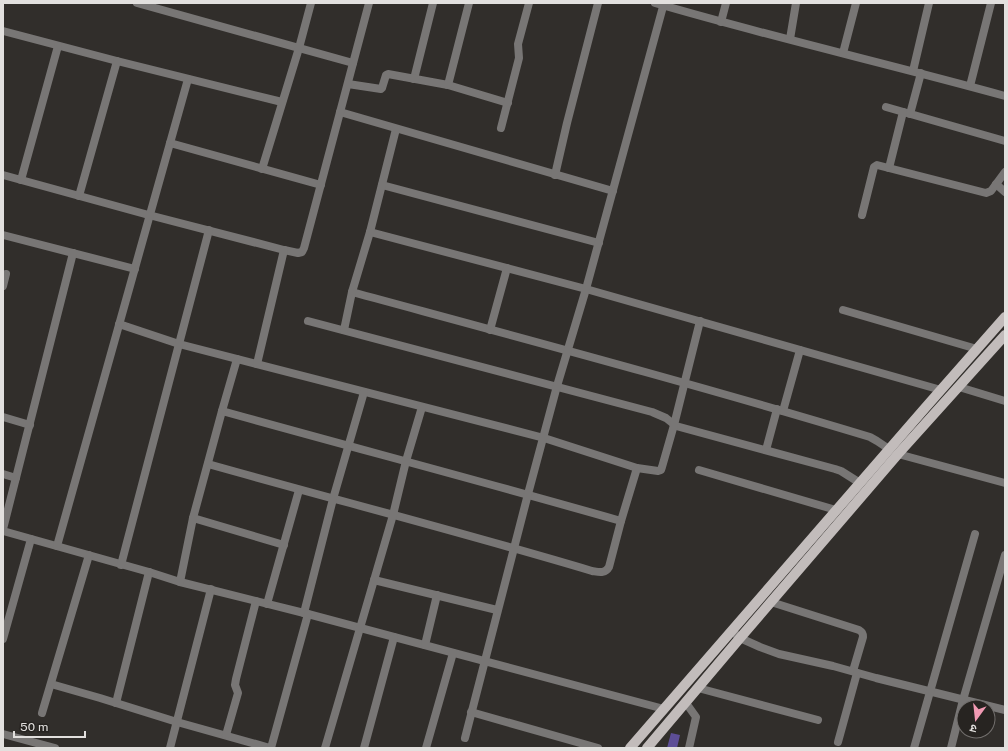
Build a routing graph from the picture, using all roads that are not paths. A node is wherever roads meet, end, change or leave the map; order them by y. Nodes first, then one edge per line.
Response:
1 (137, 3) edge
2 (311, 3) edge
3 (369, 3) edge
4 (433, 3) edge
5 (469, 3) edge
6 (529, 3) edge
7 (598, 3) edge
8 (655, 3) edge
9 (726, 3) edge
10 (796, 3) edge
11 (856, 3) edge
12 (929, 3) edge
13 (990, 3) edge
14 (148, 4) edge
15 (664, 4) edge
16 (721, 22) junction
17 (3, 31) edge
18 (790, 39) junction
19 (58, 46) junction
20 (299, 48) junction
21 (843, 53) junction
22 (117, 62) junction
23 (353, 63) junction
24 (913, 71) junction
25 (922, 73) junction
26 (188, 79) junction
27 (414, 79) junction
28 (348, 84) junction
29 (448, 85) junction
30 (970, 86) junction
31 (1005, 96) edge
32 (282, 102) junction
33 (508, 103) junction
34 (886, 107) dead end
35 (340, 112) junction
36 (906, 113) junction
37 (396, 128) junction
38 (501, 128) dead end
39 (1005, 141) edge
40 (170, 144) junction
41 (262, 168) junction
42 (889, 168) junction
43 (1005, 172) edge
44 (3, 175) edge
45 (555, 175) junction
46 (21, 180) junction
47 (996, 184) junction
48 (321, 185) junction
49 (382, 185) junction
50 (613, 191) junction
51 (1005, 192) edge
52 (79, 196) junction
53 (150, 215) junction
54 (862, 215) dead end
55 (209, 230) junction
56 (370, 232) junction
57 (3, 235) edge
58 (599, 243) junction
59 (284, 250) junction
60 (74, 253) junction
61 (507, 268) junction
62 (135, 269) junction
63 (6, 274) dead end
64 (3, 286) edge
65 (586, 289) junction
66 (352, 292) junction
67 (843, 310) dead end
68 (1005, 317) edge
69 (308, 321) dead end
70 (700, 321) junction
71 (119, 324) junction
72 (344, 330) junction
73 (490, 330) junction
74 (1005, 335) edge
75 (179, 344) junction
76 (977, 349) junction
77 (568, 350) junction
78 (800, 350) junction
79 (238, 359) junction
80 (257, 364) junction
81 (685, 383) junction
82 (557, 386) junction
83 (959, 387) junction
84 (941, 390) junction
85 (364, 392) junction
86 (1005, 401) edge
87 (422, 407) junction
88 (780, 410) junction
89 (222, 411) junction
90 (3, 417) edge
91 (30, 424) junction
92 (674, 425) junction
93 (544, 438) junction
94 (347, 446) junction
95 (889, 449) junction
96 (766, 450) junction
97 (898, 454) junction
98 (406, 462) junction
99 (208, 464) junction
100 (636, 468) junction
101 (699, 470) dead end
102 (3, 474) edge
103 (16, 478) junction
104 (860, 483) junction
105 (1005, 483) edge
106 (299, 490) junction
107 (528, 494) junction
108 (332, 499) junction
109 (836, 510) junction
110 (393, 515) junction
111 (193, 518) junction
112 (621, 521) junction
113 (3, 530) edge
114 (975, 534) dead end
115 (31, 539) junction
116 (284, 544) junction
117 (57, 546) junction
118 (514, 548) junction
119 (89, 555) junction
120 (1005, 555) edge
121 (121, 565) junction
122 (149, 572) junction
123 (374, 580) junction
124 (180, 582) junction
125 (211, 589) junction
126 (438, 595) junction
127 (256, 601) junction
128 (771, 602) junction
129 (267, 604) junction
130 (497, 610) junction
131 (306, 613) junction
132 (360, 628) junction
133 (732, 631) junction
134 (394, 636) junction
135 (740, 638) junction
136 (3, 639) edge
137 (425, 645) junction
138 (453, 652) junction
139 (485, 661) junction
140 (855, 672) junction
141 (51, 684) junction
142 (698, 688) junction
143 (929, 691) junction
144 (959, 699) edge
145 (963, 699) edge
146 (116, 703) junction
147 (686, 703) junction
148 (664, 709) junction
149 (471, 712) junction
150 (42, 713) dead end
151 (818, 720) dead end
152 (177, 722) junction
153 (956, 728) edge
154 (3, 734) edge
155 (226, 735) junction
156 (465, 738) dead end
157 (838, 742) dead end
158 (37, 746) edge
159 (55, 748) edge
160 (170, 748) edge
161 (271, 748) edge
162 (325, 748) edge
163 (364, 748) edge
164 (426, 748) edge
165 (598, 748) edge
166 (630, 748) edge
167 (647, 748) edge
168 (689, 748) edge
169 (914, 748) edge
170 (951, 748) edge

1 - 14 street
2 - 20 street
3 - 23 street
4 - 27 street
5 - 29 street
6 - 33 street
7 - 45 street
8 - 15 street
9 - 16 street
10 - 18 street
11 - 21 street
12 - 24 street
13 - 30 street
14 - 20 street
15 - 16 street
15 - 50 street
16 - 18 street
17 - 19 street
18 - 21 street
19 - 22 street
19 - 46 street
20 - 23 street
20 - 32 street
21 - 24 street
22 - 26 street
22 - 52 street
23 - 28 street
24 - 25 street
25 - 30 street
25 - 36 street
26 - 32 street
26 - 40 street
27 - 28 street
27 - 29 street
28 - 35 street
29 - 33 street
30 - 31 street
32 - 41 street
33 - 38 street
34 - 36 street
35 - 37 street
35 - 48 street
36 - 39 street
36 - 42 street
37 - 45 street
37 - 49 street
40 - 41 street
40 - 53 street
41 - 48 street
42 - 47 street
42 - 54 street
43 - 47 street
44 - 46 street
45 - 50 street
46 - 52 street
47 - 51 street
48 - 59 street
49 - 56 street
49 - 58 street
50 - 58 street
52 - 53 street
53 - 55 street
53 - 62 street
55 - 59 street
55 - 75 street
56 - 61 street
56 - 66 street
57 - 60 street
58 - 65 street
59 - 80 street
60 - 62 street
60 - 91 street
61 - 65 street
61 - 73 street
62 - 71 street
63 - 64 street
65 - 70 street
65 - 77 street
66 - 72 street
66 - 73 street
67 - 76 street
68 - 76 main road
69 - 72 street
70 - 78 street
70 - 81 street
71 - 75 street
71 - 117 street
72 - 82 street
73 - 77 street
74 - 83 main road
75 - 79 street
75 - 121 street
76 - 84 main road
77 - 81 street
77 - 82 street
78 - 84 street
78 - 88 street
79 - 80 street
79 - 89 street
80 - 85 street
81 - 88 street
81 - 92 street
82 - 92 street
82 - 93 street
83 - 86 street
83 - 97 main road
84 - 95 main road
85 - 87 street
85 - 94 street
87 - 93 street
87 - 98 street
88 - 95 street
88 - 96 street
89 - 94 street
89 - 99 street
90 - 91 street
91 - 103 street
92 - 96 street
92 - 100 street
93 - 100 street
93 - 107 street
94 - 98 street
94 - 108 street
95 - 104 main road
96 - 104 street
97 - 105 street
97 - 128 main road
98 - 107 street
98 - 110 street
99 - 106 street
99 - 111 street
100 - 112 street
101 - 109 street
102 - 103 street
103 - 113 street
104 - 109 main road
106 - 108 street
106 - 116 street
107 - 112 street
107 - 118 street
108 - 110 street
108 - 131 street
109 - 133 main road
110 - 118 street
110 - 123 street
111 - 116 street
111 - 124 street
112 - 118 street
113 - 115 street
114 - 143 street
115 - 117 street
115 - 136 street
116 - 129 street
117 - 119 street
118 - 130 street
119 - 121 street
119 - 141 street
120 - 145 street
121 - 122 street
122 - 124 street
122 - 146 street
123 - 126 street
123 - 132 street
124 - 125 street
125 - 127 street
125 - 152 street
126 - 130 street
126 - 137 street
127 - 129 street
127 - 155 street
128 - 135 main road
128 - 140 street
129 - 131 street
130 - 139 street
131 - 132 street
131 - 161 street
132 - 134 street
132 - 162 street
133 - 135 street
133 - 148 main road
134 - 137 street
134 - 163 street
135 - 140 street
135 - 142 main road
137 - 138 street
138 - 139 street
138 - 164 street
139 - 148 street
139 - 149 street
140 - 143 street
140 - 157 street
141 - 146 street
141 - 150 street
142 - 147 main road
142 - 151 street
143 - 144 street
143 - 169 street
146 - 152 street
147 - 167 main road
147 - 168 street
148 - 166 main road
149 - 156 street
149 - 165 street
152 - 155 street
152 - 160 street
153 - 170 street
154 - 158 street
155 - 161 street
158 - 159 street

